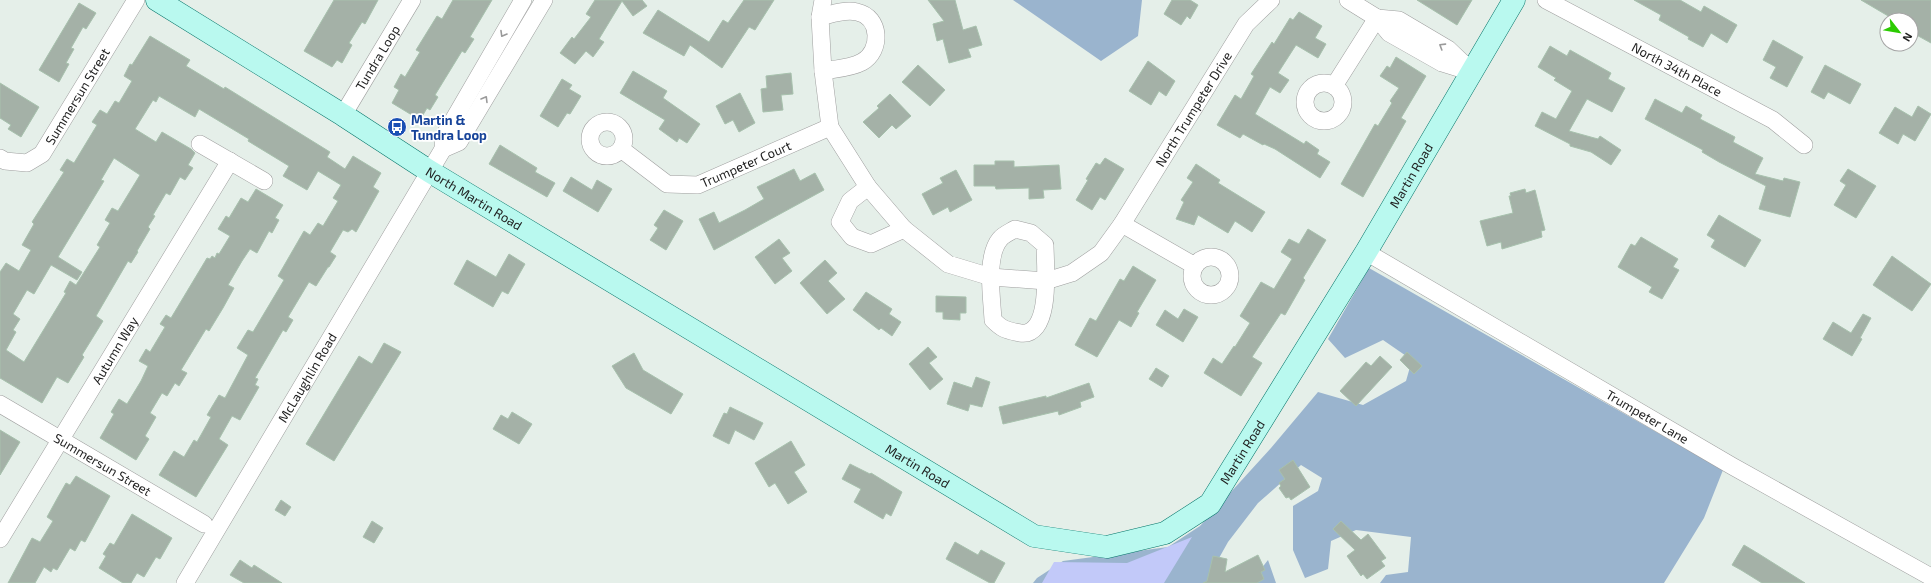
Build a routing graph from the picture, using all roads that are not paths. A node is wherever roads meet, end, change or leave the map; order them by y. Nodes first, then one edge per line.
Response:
1 (136, 0) edge
2 (157, 0) edge
3 (412, 0) edge
4 (523, 0) edge
5 (544, 0) edge
6 (823, 0) edge
7 (1271, 0) edge
8 (1348, 0) edge
9 (1514, 0) edge
10 (1546, 0) edge
11 (820, 17) junction
12 (1377, 18) junction
13 (823, 71) junction
14 (1472, 72) junction
15 (1334, 86) dead end
16 (343, 115) junction
17 (830, 126) junction
18 (200, 144) dead end
19 (1804, 145) dead end
20 (443, 149) junction
21 (621, 150) dead end
22 (0, 158) edge
23 (230, 161) junction
24 (429, 171) junction
25 (264, 182) dead end
26 (868, 187) junction
27 (1122, 224) junction
28 (904, 229) junction
29 (1366, 252) junction
30 (1195, 266) dead end
31 (991, 277) junction
32 (1046, 281) junction
33 (794, 391) joint
34 (0, 404) edge
35 (60, 440) junction
36 (204, 524) dead end
37 (0, 539) edge
38 (1931, 577) edge
39 (185, 583) edge

1 - 22 street, Summersun Street
2 - 16 street, North Martin Road
3 - 16 street, Tundra Loop
4 -> 20 street
20 -> 5 street
6 - 11 street, North Trumpeter Drive
7 - 27 street, North Trumpeter Drive
8 - 12 street
9 - 14 street, Martin Road
10 - 19 street, North 34th Place
11 - 13 street, North Trumpeter Drive
11 - 13 street
12 - 14 street
12 - 15 street
13 - 17 street, North Trumpeter Drive
14 - 29 street, Martin Road
16 - 24 street, North Martin Road
17 - 21 street, Trumpeter Court
17 - 26 street, North Trumpeter Drive
18 - 23 street
20 - 24 street, McLaughlin Road
23 - 25 street
23 - 35 street, Autumn Way
24 - 33 street, North Martin Road
24 - 39 street, McLaughlin Road
26 - 28 street, North Trumpeter Drive
26 - 28 street
27 - 30 street
27 - 32 street, North Trumpeter Drive
28 - 31 street, North Trumpeter Drive
29 - 33 street, Martin Road
29 - 38 street, Trumpeter Lane
31 - 32 street, North Trumpeter Drive
31 - 32 street
31 - 32 street
34 - 35 street, Summersun Street
35 - 36 street, Summersun Street
35 - 37 street, Autumn Way

